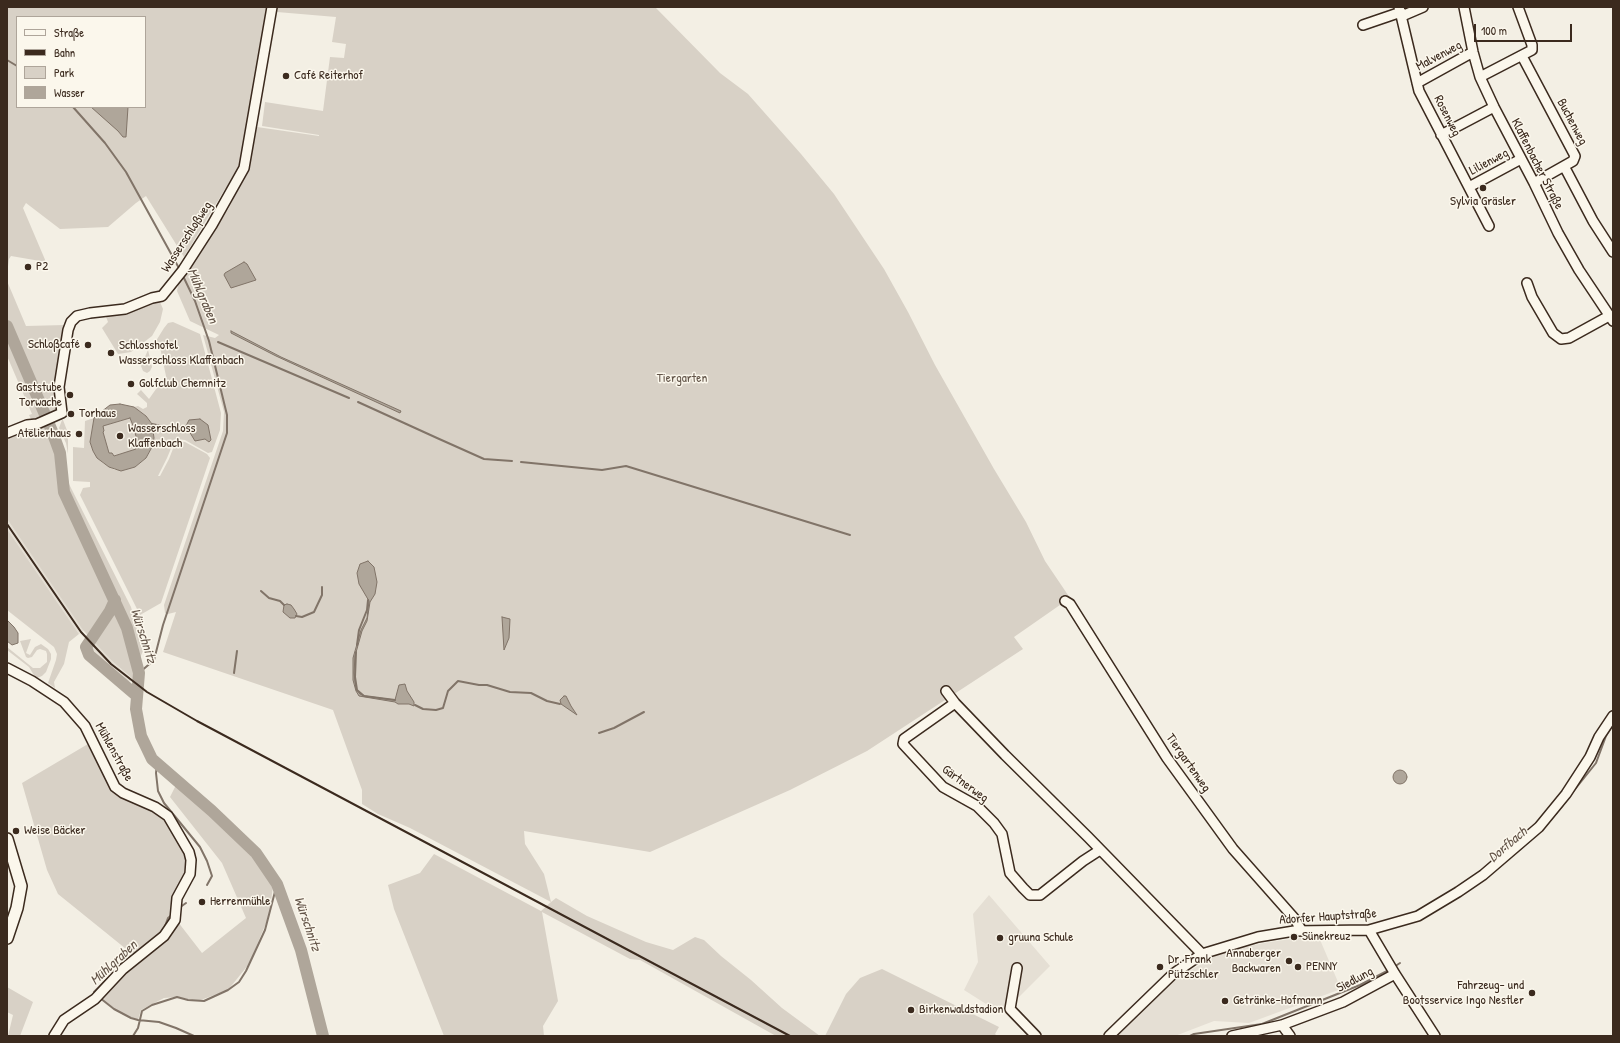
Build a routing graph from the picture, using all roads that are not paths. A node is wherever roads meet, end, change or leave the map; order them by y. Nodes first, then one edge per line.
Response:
1 (272, 7) edge
2 (1424, 7) edge
3 (1464, 7) edge
4 (1518, 7) edge
5 (1401, 12) edge
6 (1363, 25) dead end
7 (1473, 52) junction
8 (1522, 56) junction
9 (1480, 77) junction
10 (1417, 82) junction
11 (1494, 107) junction
12 (1441, 135) junction
13 (1521, 159) junction
14 (1564, 166) junction
15 (1534, 183) junction
16 (1469, 187) junction
17 (1489, 226) dead end
18 (1613, 252) edge
19 (1527, 283) dead end
20 (1611, 318) edge
21 (7, 433) edge
22 (1065, 601) dead end
23 (7, 668) edge
24 (946, 691) dead end
25 (955, 703) junction
26 (1613, 716) edge
27 (7, 839) edge
28 (1100, 850) junction
29 (11, 862) edge
30 (1369, 930) junction
31 (1302, 931) junction
32 (7, 938) edge
33 (1202, 954) junction
34 (1017, 968) dead end
35 (1392, 970) junction
36 (1282, 1025) junction
37 (54, 1036) edge
38 (1036, 1036) edge
39 (1109, 1036) edge
40 (1232, 1036) edge
41 (1290, 1036) edge
42 (1435, 1036) edge

1 - 21 street, Wasserschloßweg
2 - 5 street
3 - 7 street, Klaffenbacher Straße
4 - 8 street
5 - 6 street
5 - 10 street, Rosenweg
7 - 9 street, Klaffenbacher Straße
7 - 10 street, Malvenweg
8 - 9 street
8 - 14 street, Buchenweg
9 - 11 street, Klaffenbacher Straße
10 - 12 street, Rosenweg
11 - 12 street
11 - 13 street, Klaffenbacher Straße
12 - 16 street, Rosenweg
13 - 15 street, Klaffenbacher Straße
13 - 16 street, Lilienweg
14 - 15 street, Buchenweg
14 - 18 street
15 - 20 street, Klaffenbacher Straße
16 - 17 street, Rosenweg
19 - 20 street
22 - 31 street, Tiergartenweg
23 - 37 street, Mühlenstraße
24 - 25 street
25 - 28 street
25 - 28 street, Gärtnerweg
26 - 30 street, Adorfer Hauptstraße
27 - 29 main road
28 - 33 street
29 - 32 main road
30 - 31 street, Adorfer Hauptstraße
30 - 35 street
31 - 33 street, Adorfer Hauptstraße
33 - 39 street, Adorfer Hauptstraße
34 - 38 street
35 - 36 street, Siedlung
35 - 42 street
36 - 40 street, Siedlung
36 - 41 street

